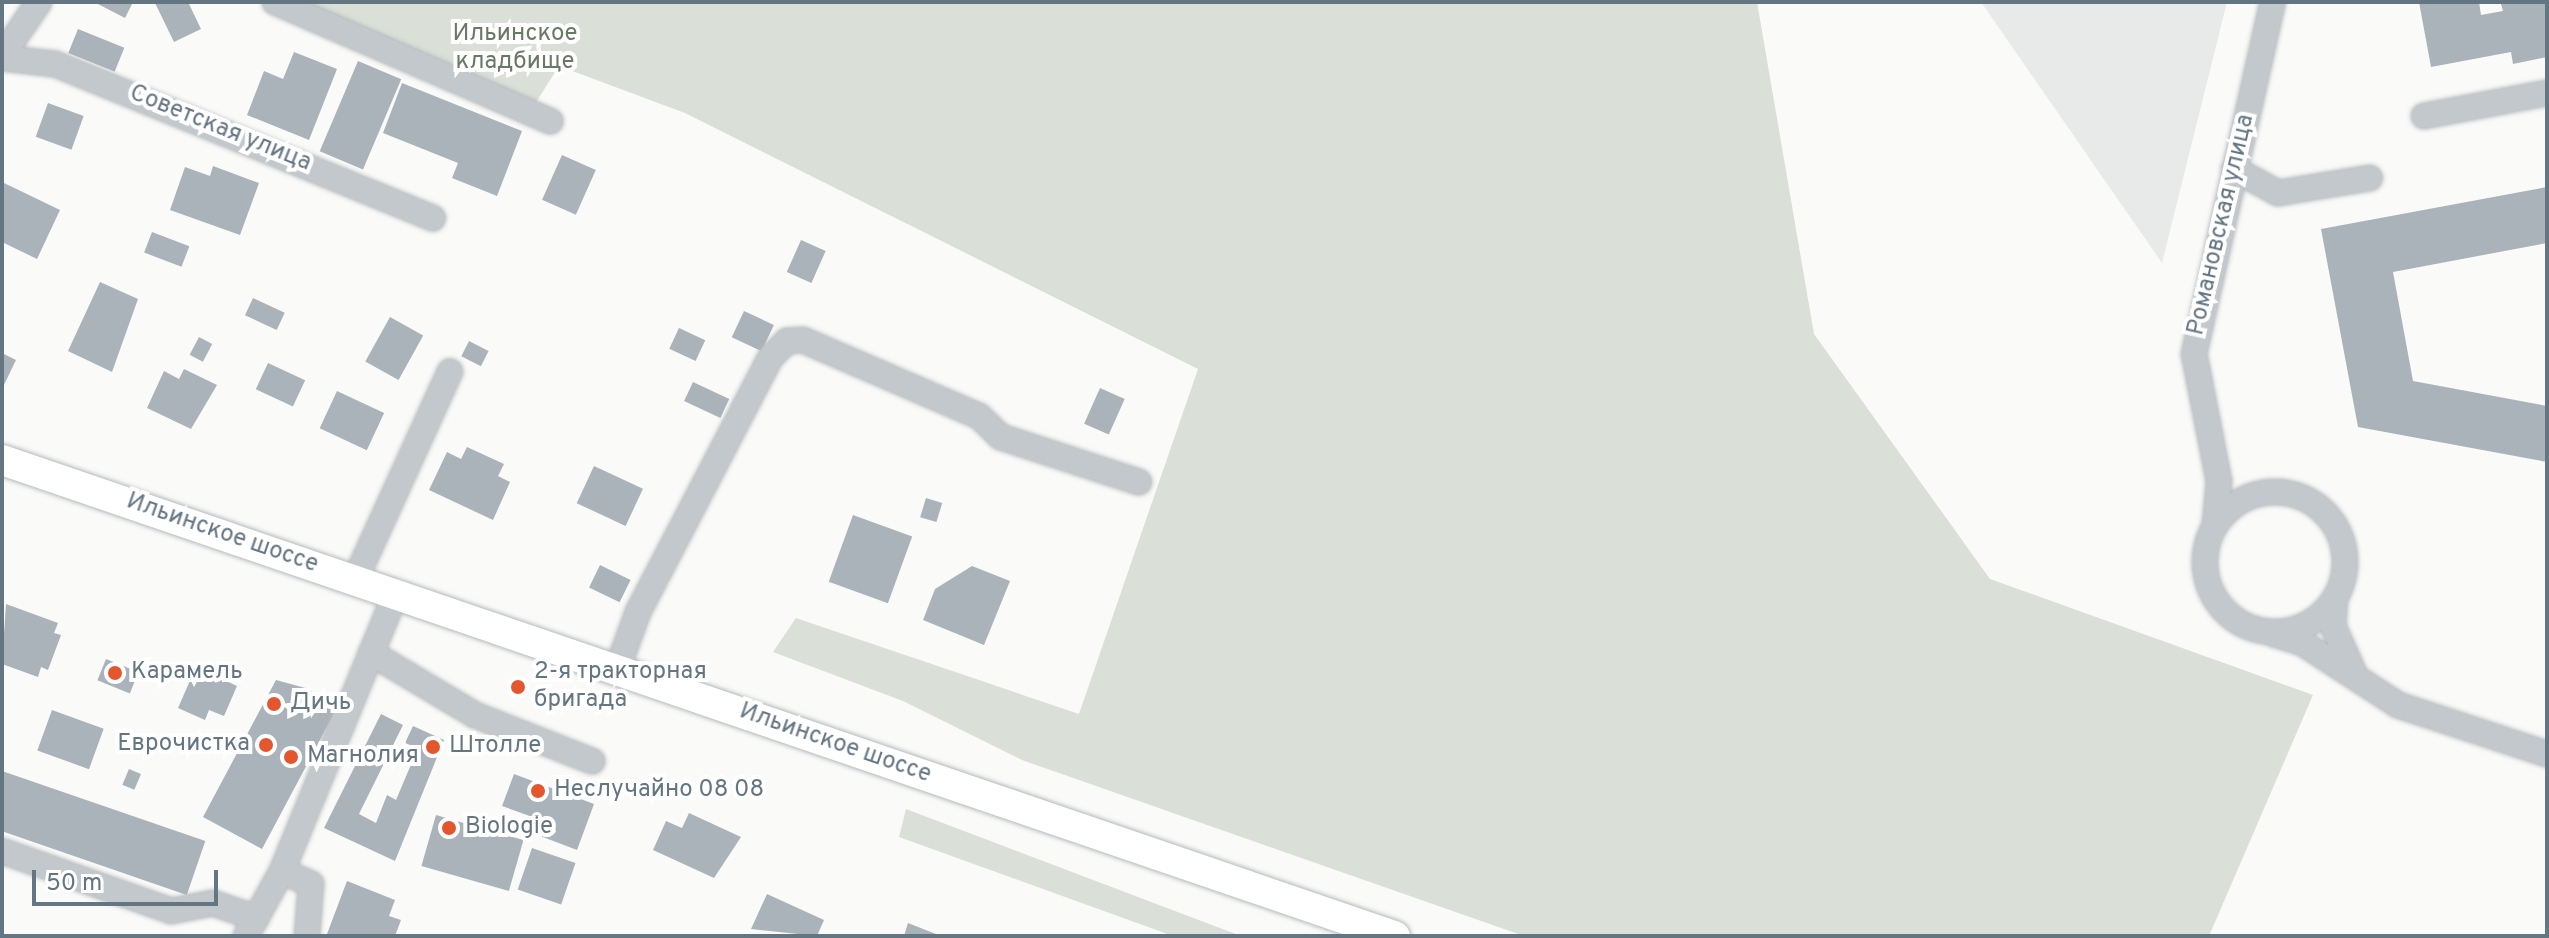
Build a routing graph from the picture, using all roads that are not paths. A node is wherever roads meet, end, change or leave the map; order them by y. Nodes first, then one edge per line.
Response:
1 (39, 2) edge
2 (275, 2) edge
3 (2273, 2) edge
4 (2, 57) edge
5 (2547, 93) edge
6 (2424, 116) dead end
7 (550, 121) dead end
8 (2234, 169) junction
9 (2370, 178) dead end
10 (433, 218) dead end
11 (450, 372) dead end
12 (2214, 449) junction
13 (2, 460) edge
14 (1139, 482) dead end
15 (2266, 492) junction
16 (2215, 525) junction
17 (355, 580) junction
18 (396, 593) junction
19 (2335, 598) junction
20 (2268, 632) junction
21 (371, 653) junction
22 (617, 670) junction
23 (2361, 685) junction
24 (2547, 754) edge
25 (592, 761) dead end
26 (2, 851) edge
27 (282, 871) junction
28 (251, 927) edge
29 (307, 936) edge
30 (1395, 936) edge

1 - 4 street
2 - 7 street
3 - 8 street, Романовская улица
4 - 10 street, Советская улица
5 - 6 street
8 - 9 street
8 - 12 street, Романовская улица
11 - 17 street
12 - 15 street
12 - 16 street, Романовская улица
13 - 17 main road, Ильинское шоссе
14 - 22 street
15 - 16 street
15 - 19 street
16 - 20 street, Романовская улица
17 - 18 main road, Ильинское шоссе
18 - 21 street
18 - 22 main road, Ильинское шоссе
19 - 20 street
19 - 23 street
20 - 23 street, Романовская улица
21 - 25 street
21 - 27 street
22 - 30 main road, Ильинское шоссе
23 - 24 street, Романовская улица
26 - 28 street
27 - 28 street
27 - 29 street

